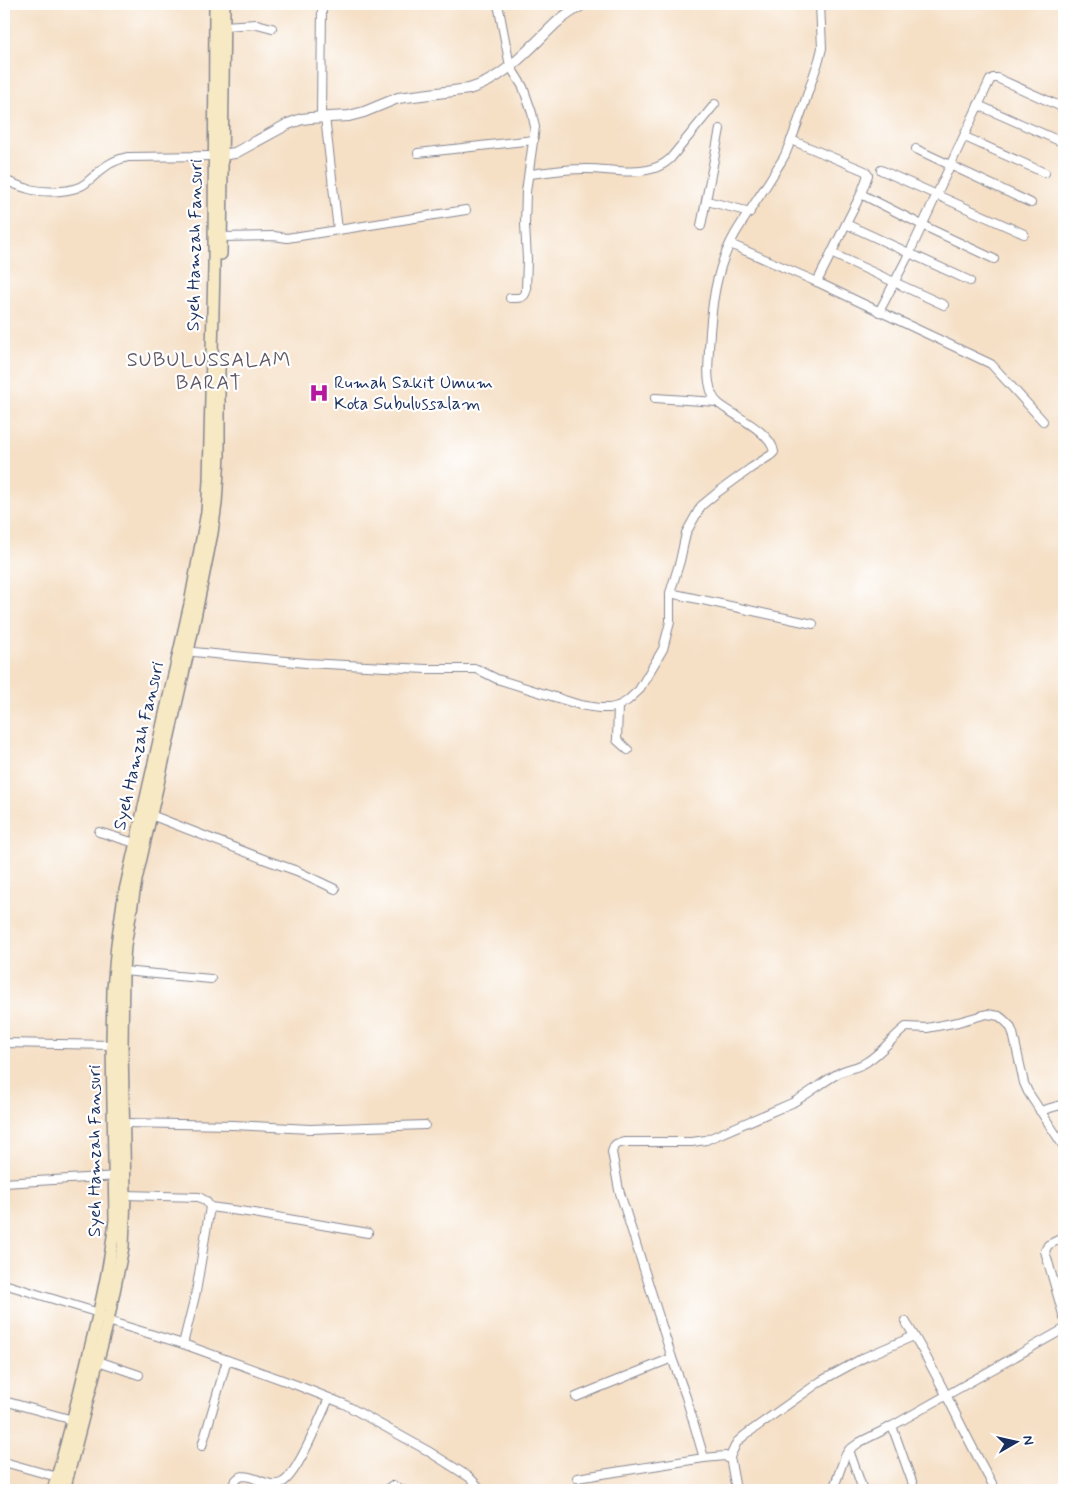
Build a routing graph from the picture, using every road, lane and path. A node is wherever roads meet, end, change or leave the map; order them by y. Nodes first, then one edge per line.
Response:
1 (215, 4) edge
2 (224, 4) edge
3 (322, 4) edge
4 (498, 4) edge
5 (584, 4) edge
6 (820, 4) edge
7 (223, 26) junction
8 (272, 28) dead end
9 (510, 66) junction
10 (715, 104) dead end
11 (978, 105) junction
12 (1064, 108) edge
13 (323, 117) junction
14 (720, 129) dead end
15 (964, 137) junction
16 (534, 140) junction
17 (791, 140) junction
18 (1064, 143) edge
19 (916, 149) dead end
20 (418, 153) dead end
21 (218, 156) junction
22 (951, 165) junction
23 (881, 170) dead end
24 (1045, 173) dead end
25 (529, 174) junction
26 (4, 180) edge
27 (860, 194) junction
28 (936, 195) junction
29 (707, 201) junction
30 (1031, 202) dead end
31 (466, 210) dead end
32 (750, 212) junction
33 (846, 224) junction
34 (922, 225) junction
35 (701, 226) dead end
36 (338, 230) junction
37 (1024, 234) dead end
38 (222, 237) junction
39 (730, 244) junction
40 (831, 253) junction
41 (909, 254) junction
42 (994, 259) dead end
43 (970, 281) dead end
44 (817, 282) junction
45 (895, 282) junction
46 (510, 298) dead end
47 (944, 305) dead end
48 (879, 312) junction
49 (655, 398) dead end
50 (717, 402) junction
51 (1043, 421) dead end
52 (213, 482) junction
53 (670, 592) junction
54 (812, 624) dead end
55 (184, 651) junction
56 (618, 706) junction
57 (628, 750) dead end
58 (151, 815) junction
59 (99, 832) dead end
60 (135, 843) junction
61 (335, 889) dead end
62 (123, 971) junction
63 (211, 979) dead end
64 (118, 990) junction
65 (4, 1043) edge
66 (112, 1045) junction
67 (1064, 1104) edge
68 (1040, 1111) junction
69 (124, 1123) junction
70 (425, 1125) dead end
71 (1064, 1147) edge
72 (120, 1177) junction
73 (4, 1183) edge
74 (125, 1195) junction
75 (210, 1207) junction
76 (368, 1233) dead end
77 (1064, 1237) edge
78 (4, 1284) edge
79 (104, 1317) junction
80 (1064, 1318) edge
81 (905, 1321) dead end
82 (1064, 1329) edge
83 (914, 1336) junction
84 (183, 1344) junction
85 (672, 1358) junction
86 (227, 1360) junction
87 (98, 1361) junction
88 (139, 1374) dead end
89 (946, 1395) junction
90 (576, 1397) dead end
91 (330, 1398) junction
92 (4, 1401) edge
93 (73, 1420) junction
94 (892, 1426) junction
95 (202, 1446) dead end
96 (849, 1450) junction
97 (704, 1458) junction
98 (729, 1458) junction
99 (4, 1462) edge
100 (57, 1476) junction
101 (577, 1478) dead end
102 (53, 1490) edge
103 (64, 1490) edge
104 (231, 1490) edge
105 (387, 1490) edge
106 (403, 1490) edge
107 (479, 1490) edge
108 (736, 1490) edge
109 (833, 1490) edge
110 (863, 1490) edge
111 (915, 1490) edge
112 (996, 1490) edge

1 - 21 main road, Syeh Hamzah Fansuri
2 - 7 main road, Syeh Hamzah Fansuri
3 - 13 street
4 - 9 street
5 - 9 street
6 - 17 street
7 - 8 street
7 - 21 main road, Syeh Hamzah Fansuri
9 - 13 street
9 - 16 street
10 - 25 street
11 - 12 street
11 - 15 street
11 - 18 street
13 - 21 street
13 - 36 street
14 - 29 street
15 - 22 street
15 - 24 street
16 - 20 street
16 - 25 street
17 - 27 street
17 - 32 street
19 - 22 street
21 - 26 street
21 - 38 main road, Syeh Hamzah Fansuri
21 - 52 main road, Syeh Hamzah Fansuri
22 - 28 street
22 - 30 street
23 - 28 street
25 - 46 street
27 - 33 street
27 - 34 street
28 - 34 street
28 - 37 street
29 - 32 street
29 - 35 street
31 - 36 street
32 - 39 street
33 - 40 street
33 - 41 street
34 - 41 street
34 - 42 street
36 - 38 street
38 - 52 main road, Syeh Hamzah Fansuri
39 - 44 street
39 - 50 street
40 - 44 street
40 - 45 street
41 - 43 street
41 - 45 street
44 - 48 street
45 - 47 street
45 - 48 street
48 - 51 street
49 - 50 street
50 - 53 street
52 - 55 main road, Syeh Hamzah Fansuri
53 - 54 street
53 - 56 street
55 - 56 street
55 - 58 main road, Syeh Hamzah Fansuri
55 - 60 main road, Syeh Hamzah Fansuri
56 - 57 street
58 - 61 street
58 - 62 main road, Syeh Hamzah Fansuri
59 - 60 street
60 - 64 main road, Syeh Hamzah Fansuri
62 - 63 street
62 - 64 main road, Syeh Hamzah Fansuri
64 - 66 main road, Syeh Hamzah Fansuri
64 - 69 main road, Syeh Hamzah Fansuri
65 - 66 street
66 - 72 main road, Syeh Hamzah Fansuri
67 - 68 street
68 - 71 street
68 - 85 street
69 - 70 street
69 - 72 main road, Syeh Hamzah Fansuri
72 - 73 street
72 - 74 main road, Syeh Hamzah Fansuri
72 - 79 main road, Syeh Hamzah Fansuri
74 - 75 street
74 - 79 main road, Syeh Hamzah Fansuri
75 - 76 street
75 - 84 street
77 - 80 street
78 - 79 street
79 - 84 street
79 - 87 main road, Syeh Hamzah Fansuri
79 - 93 main road, Syeh Hamzah Fansuri
81 - 83 street
82 - 89 street
83 - 89 street
83 - 98 street
84 - 86 street
85 - 90 street
85 - 97 street
86 - 91 street
86 - 95 street
87 - 88 street
87 - 103 main road, Syeh Hamzah Fansuri
89 - 94 street
89 - 112 street
91 - 104 street
91 - 107 street
92 - 93 street
93 - 100 main road, Syeh Hamzah Fansuri
94 - 96 street
94 - 111 street
96 - 109 street
96 - 110 street
97 - 98 street
97 - 101 street
98 - 108 street
99 - 100 street
100 - 102 main road, Syeh Hamzah Fansuri
105 - 106 street

